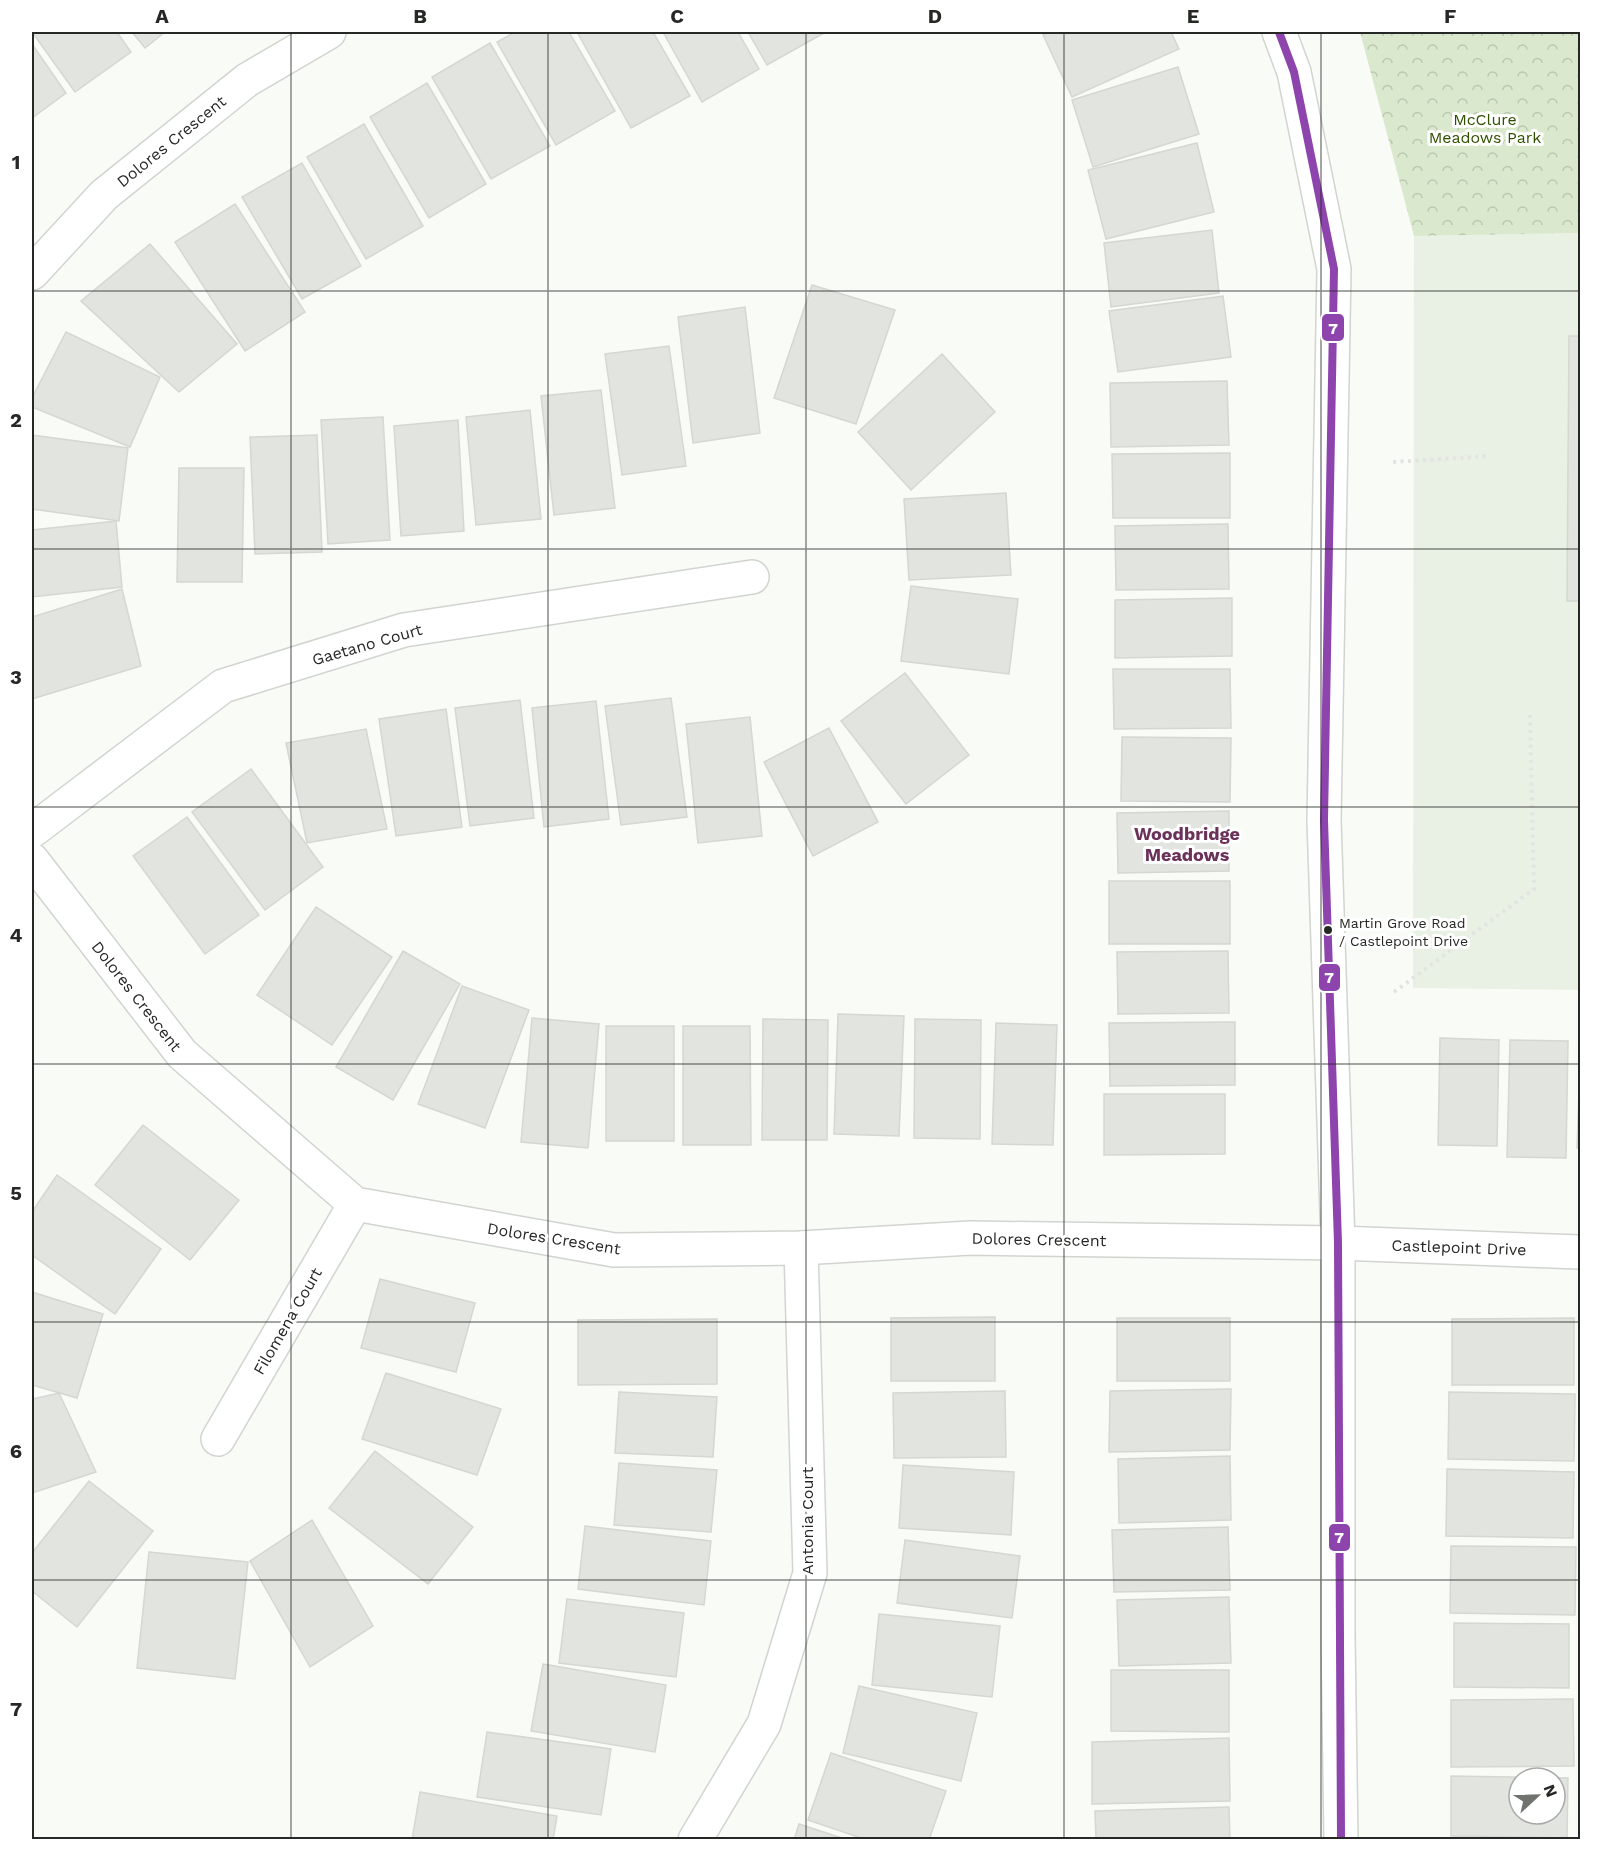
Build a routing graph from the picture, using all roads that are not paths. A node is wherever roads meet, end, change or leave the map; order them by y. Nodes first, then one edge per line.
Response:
1 (329, 32) edge
2 (1279, 32) edge
3 (32, 273) edge
4 (752, 577) dead end
5 (32, 831) edge
6 (32, 860) edge
7 (355, 1204) junction
8 (1338, 1243) junction
9 (801, 1248) junction
10 (1581, 1252) edge
11 (218, 1438) dead end
12 (695, 1839) edge
13 (1341, 1839) edge

1 - 3 street, Dolores Crescent
2 - 8 street
4 - 5 street, Gaetano Court
6 - 7 street, Dolores Crescent
7 - 9 street, Dolores Crescent
7 - 11 street, Filomena Court
8 - 9 street, Dolores Crescent
8 - 10 street, Castlepoint Drive
8 - 13 street
9 - 12 street, Antonia Court

